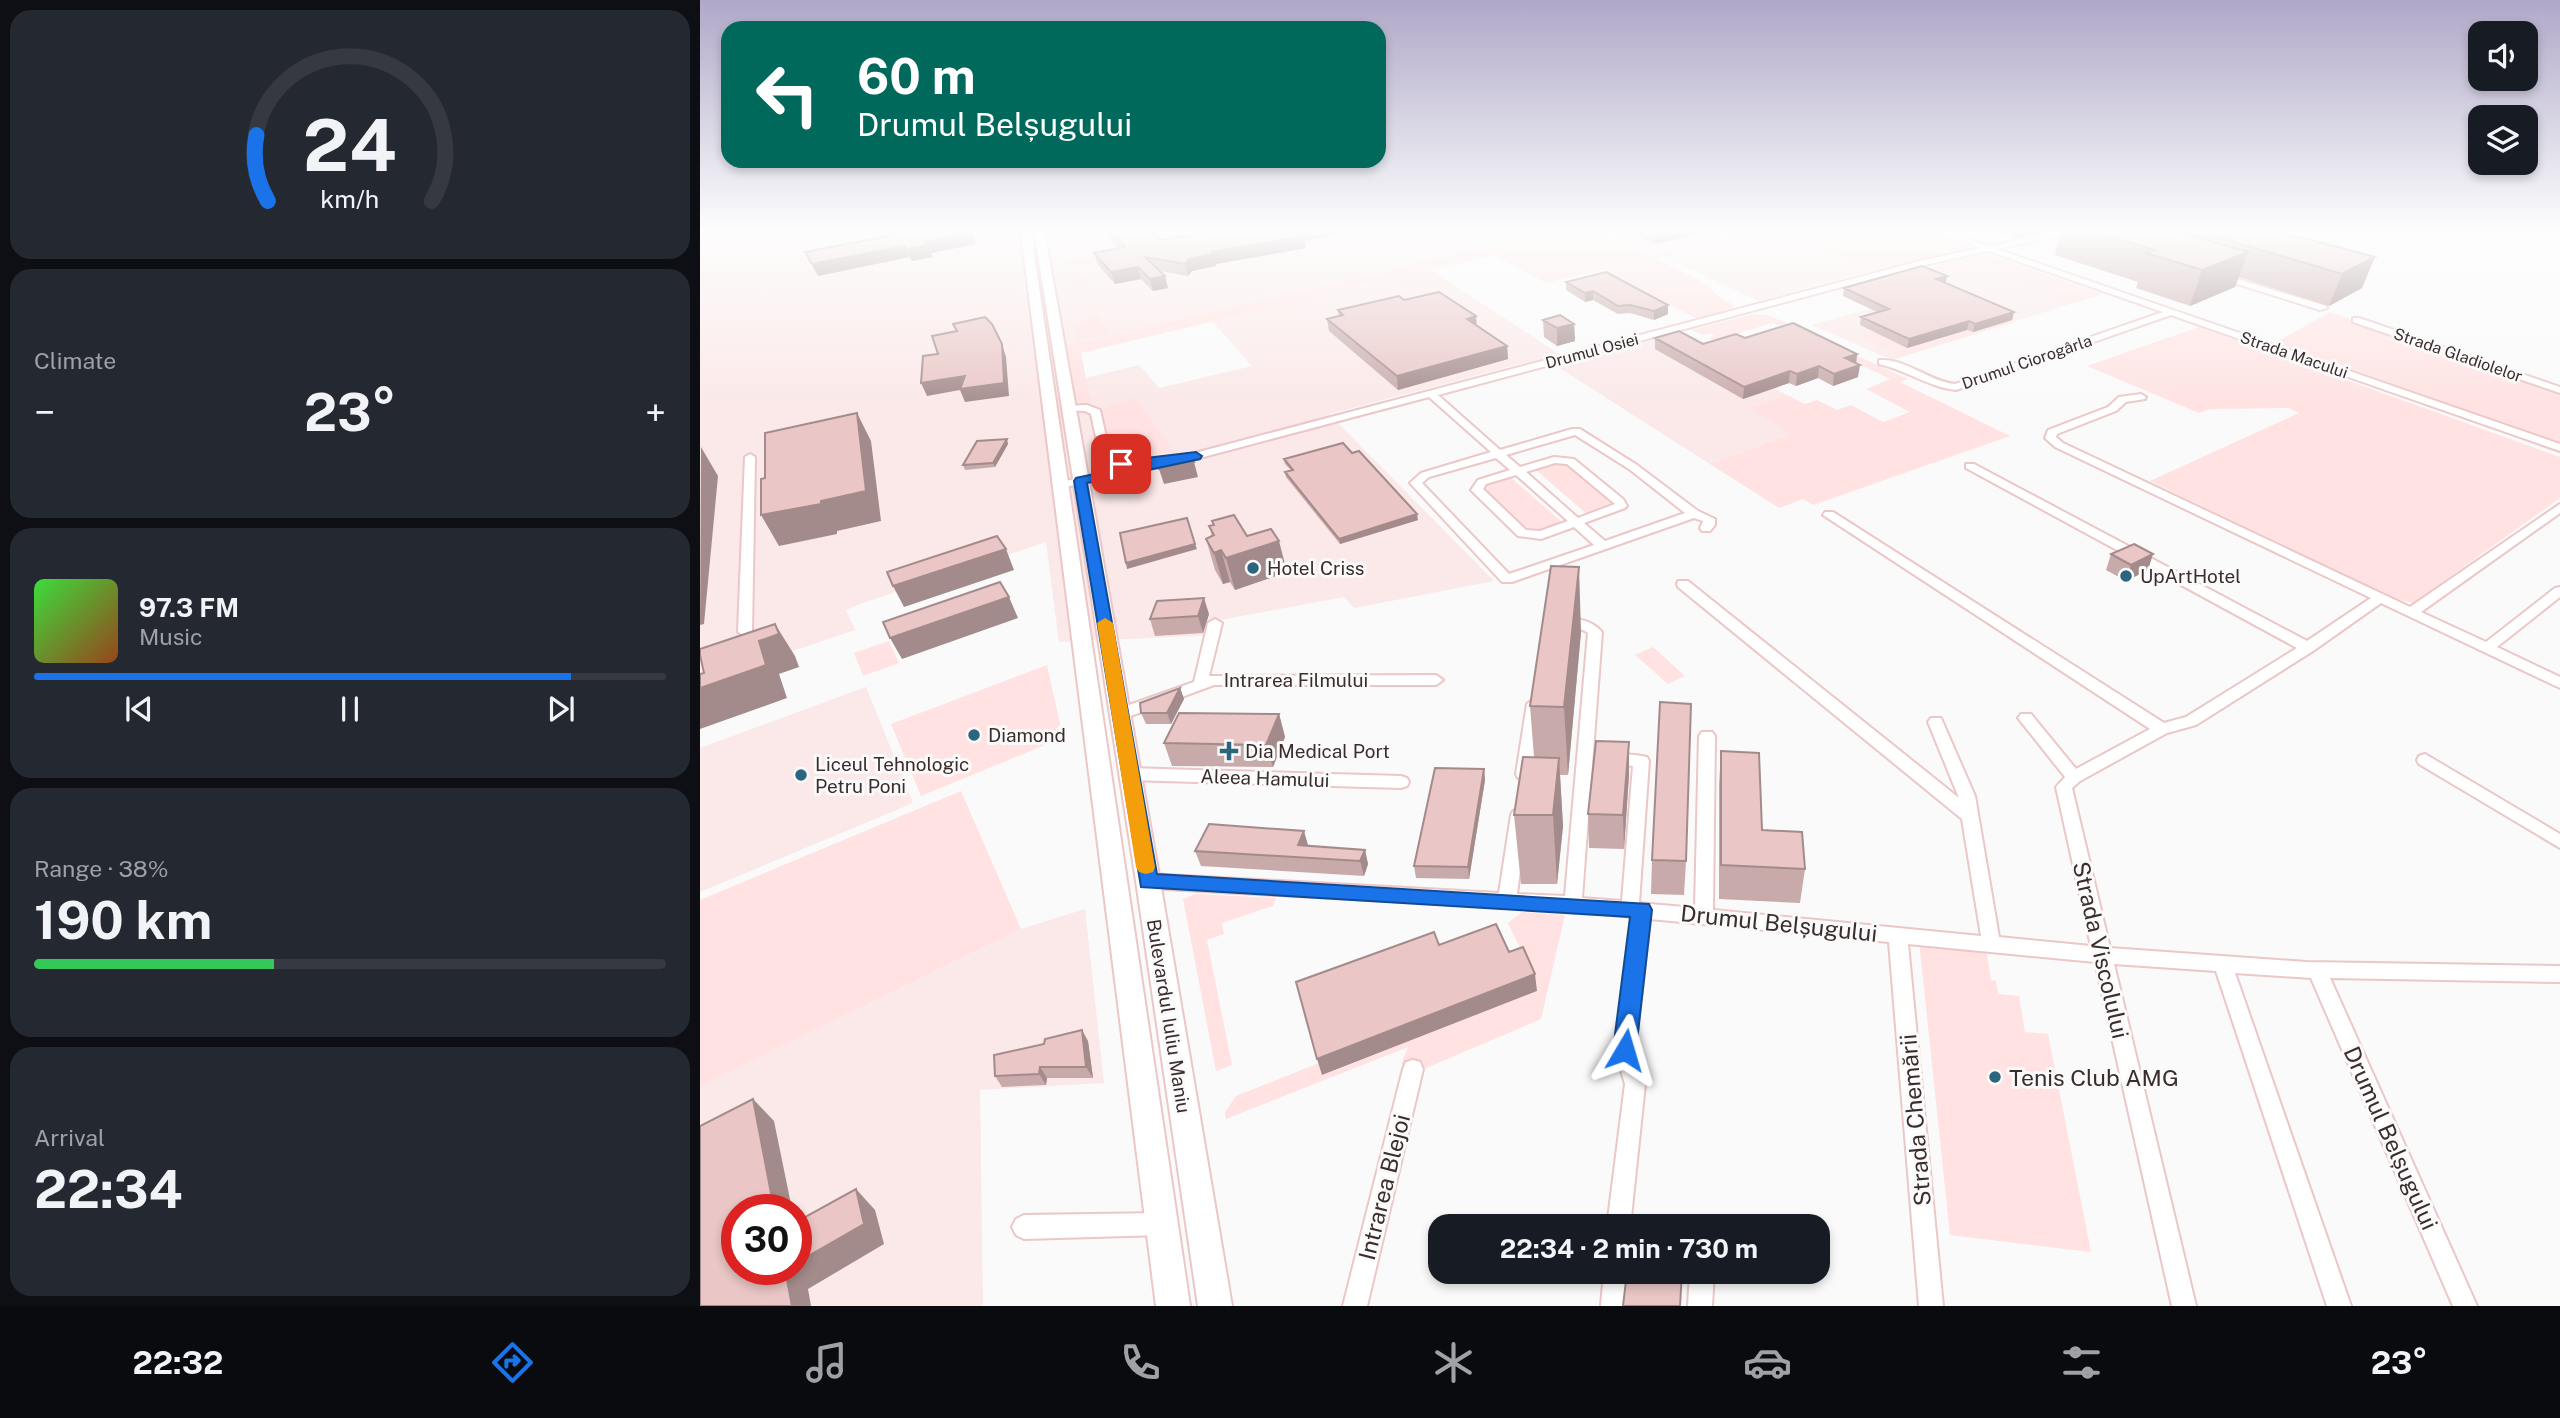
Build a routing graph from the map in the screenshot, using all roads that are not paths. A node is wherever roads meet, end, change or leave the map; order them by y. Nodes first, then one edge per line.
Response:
1 (1034, 290) edge
2 (1049, 290) edge
3 (1828, 290) edge
4 (2108, 290) edge
5 (2265, 290) edge
6 (1051, 303) junction
7 (1036, 306) junction
8 (2323, 307) dead end
9 (2172, 312) junction
10 (2356, 320) dead end
11 (1882, 362) dead end
12 (2560, 390) edge
13 (1431, 394) junction
14 (2141, 397) dead end
15 (1068, 408) junction
16 (2560, 448) edge
17 (1498, 453) junction
18 (1196, 456) junction
19 (750, 457) dead end
20 (1138, 462) junction
21 (1970, 466) dead end
22 (1518, 471) junction
23 (1080, 477) junction
24 (1060, 481) junction
25 (2560, 508) edge
26 (1694, 514) junction
27 (1829, 515) dead end
28 (1577, 523) junction
29 (1706, 528) dead end
30 (1603, 546) junction
31 (1683, 584) dead end
32 (2560, 591) edge
33 (2380, 598) junction
34 (2414, 610) junction
35 (1215, 623) dead end
36 (1549, 625) edge
37 (746, 632) edge
38 (2490, 646) junction
39 (1109, 647) junction
40 (2308, 648) junction
41 (1084, 653) junction
42 (1436, 680) dead end
43 (2560, 681) edge
44 (1200, 685) junction
45 (1535, 694) edge
46 (1120, 714) junction
47 (2026, 718) dead end
48 (1936, 722) dead end
49 (2162, 729) junction
50 (1707, 736) dead end
51 (1585, 758) junction
52 (2425, 760) dead end
53 (1130, 774) junction
54 (2074, 778) junction
55 (1401, 782) dead end
56 (1970, 816) junction
57 (2560, 842) edge
58 (1148, 881) junction
59 (1507, 900) junction
60 (1573, 904) junction
61 (1636, 909) junction
62 (1704, 916) junction
63 (1898, 935) junction
64 (1157, 940) junction
65 (1991, 943) junction
66 (1125, 950) junction
67 (2102, 956) junction
68 (2223, 964) junction
69 (2317, 971) junction
70 (2560, 974) edge
71 (1413, 1069) dead end
72 (1620, 1214) edge
73 (1163, 1224) junction
74 (1024, 1227) dead end
75 (1615, 1284) edge
76 (1701, 1284) edge
77 (1173, 1306) edge
78 (1216, 1306) edge
79 (1355, 1306) edge
80 (1613, 1306) edge
81 (1700, 1306) edge
82 (1931, 1306) edge
83 (2184, 1306) edge
84 (2339, 1306) edge
85 (2465, 1306) edge

1 - 7 main road, Bulevardul Iuliu Maniu
2 - 6 main road, Bulevardul Iuliu Maniu
3 - 13 street, Drumul Osiei
4 - 9 street, Strada Macului
5 - 8 street
6 - 7 main road
6 - 15 main road, Bulevardul Iuliu Maniu
7 - 24 main road, Bulevardul Iuliu Maniu
9 - 11 street, Drumul Ciorogârla
9 - 16 street, Strada Macului
10 - 12 street, Strada Gladiolelor
13 - 17 street
13 - 18 street, Drumul Osiei
14 - 33 street
15 - 20 street
15 - 23 main road, Bulevardul Iuliu Maniu
17 - 22 street
17 - 26 street
17 - 30 street
18 - 20 street, Drumul Osiei
18 - 23 street, Drumul Osiei
19 - 37 street
20 - 23 street, Drumul Osiei
21 - 40 street
22 - 28 street
22 - 28 street
22 - 28 street
23 - 24 street, Drumul Osiei
23 - 39 main road, Bulevardul Iuliu Maniu
24 - 41 main road, Bulevardul Iuliu Maniu
25 - 34 street
26 - 29 street
26 - 30 street
27 - 49 street
28 - 30 street
31 - 56 street
32 - 38 street
33 - 34 street
33 - 40 street
33 - 43 street
34 - 38 street
35 - 44 street
36 - 51 street
38 - 43 street
39 - 41 main road
39 - 46 main road, Bulevardul Iuliu Maniu
40 - 49 street
41 - 66 main road, Bulevardul Iuliu Maniu
42 - 44 street, Intrarea Filmului
44 - 46 street, Intrarea Filmului
45 - 59 street
46 - 53 main road, Bulevardul Iuliu Maniu
47 - 54 street
48 - 56 street
49 - 54 street
50 - 62 street
51 - 60 street
51 - 61 street
52 - 57 street
53 - 55 street, Aleea Hamului
53 - 58 main road, Bulevardul Iuliu Maniu
54 - 67 street, Strada Viscolului
56 - 65 street
58 - 59 street, Drumul Belșugului
58 - 64 main road, Bulevardul Iuliu Maniu
59 - 60 street, Drumul Belșugului
60 - 61 street, Drumul Belșugului
61 - 62 street, Drumul Belșugului
61 - 72 street
62 - 63 street, Drumul Belșugului
63 - 65 street, Drumul Belșugului
63 - 82 street, Strada Chemării
64 - 66 main road
64 - 78 main road, Bulevardul Iuliu Maniu
65 - 67 street, Drumul Belșugului
66 - 73 main road, Bulevardul Iuliu Maniu
67 - 68 street, Drumul Belșugului
67 - 83 street, Strada Viscolului
68 - 69 street, Drumul Belșugului
68 - 84 street
69 - 70 street, Drumul Belșugului
69 - 85 street, Drumul Belșugului
71 - 79 street, Intrarea Blejoi
73 - 74 street
73 - 77 main road, Bulevardul Iuliu Maniu
75 - 80 street
76 - 81 street

